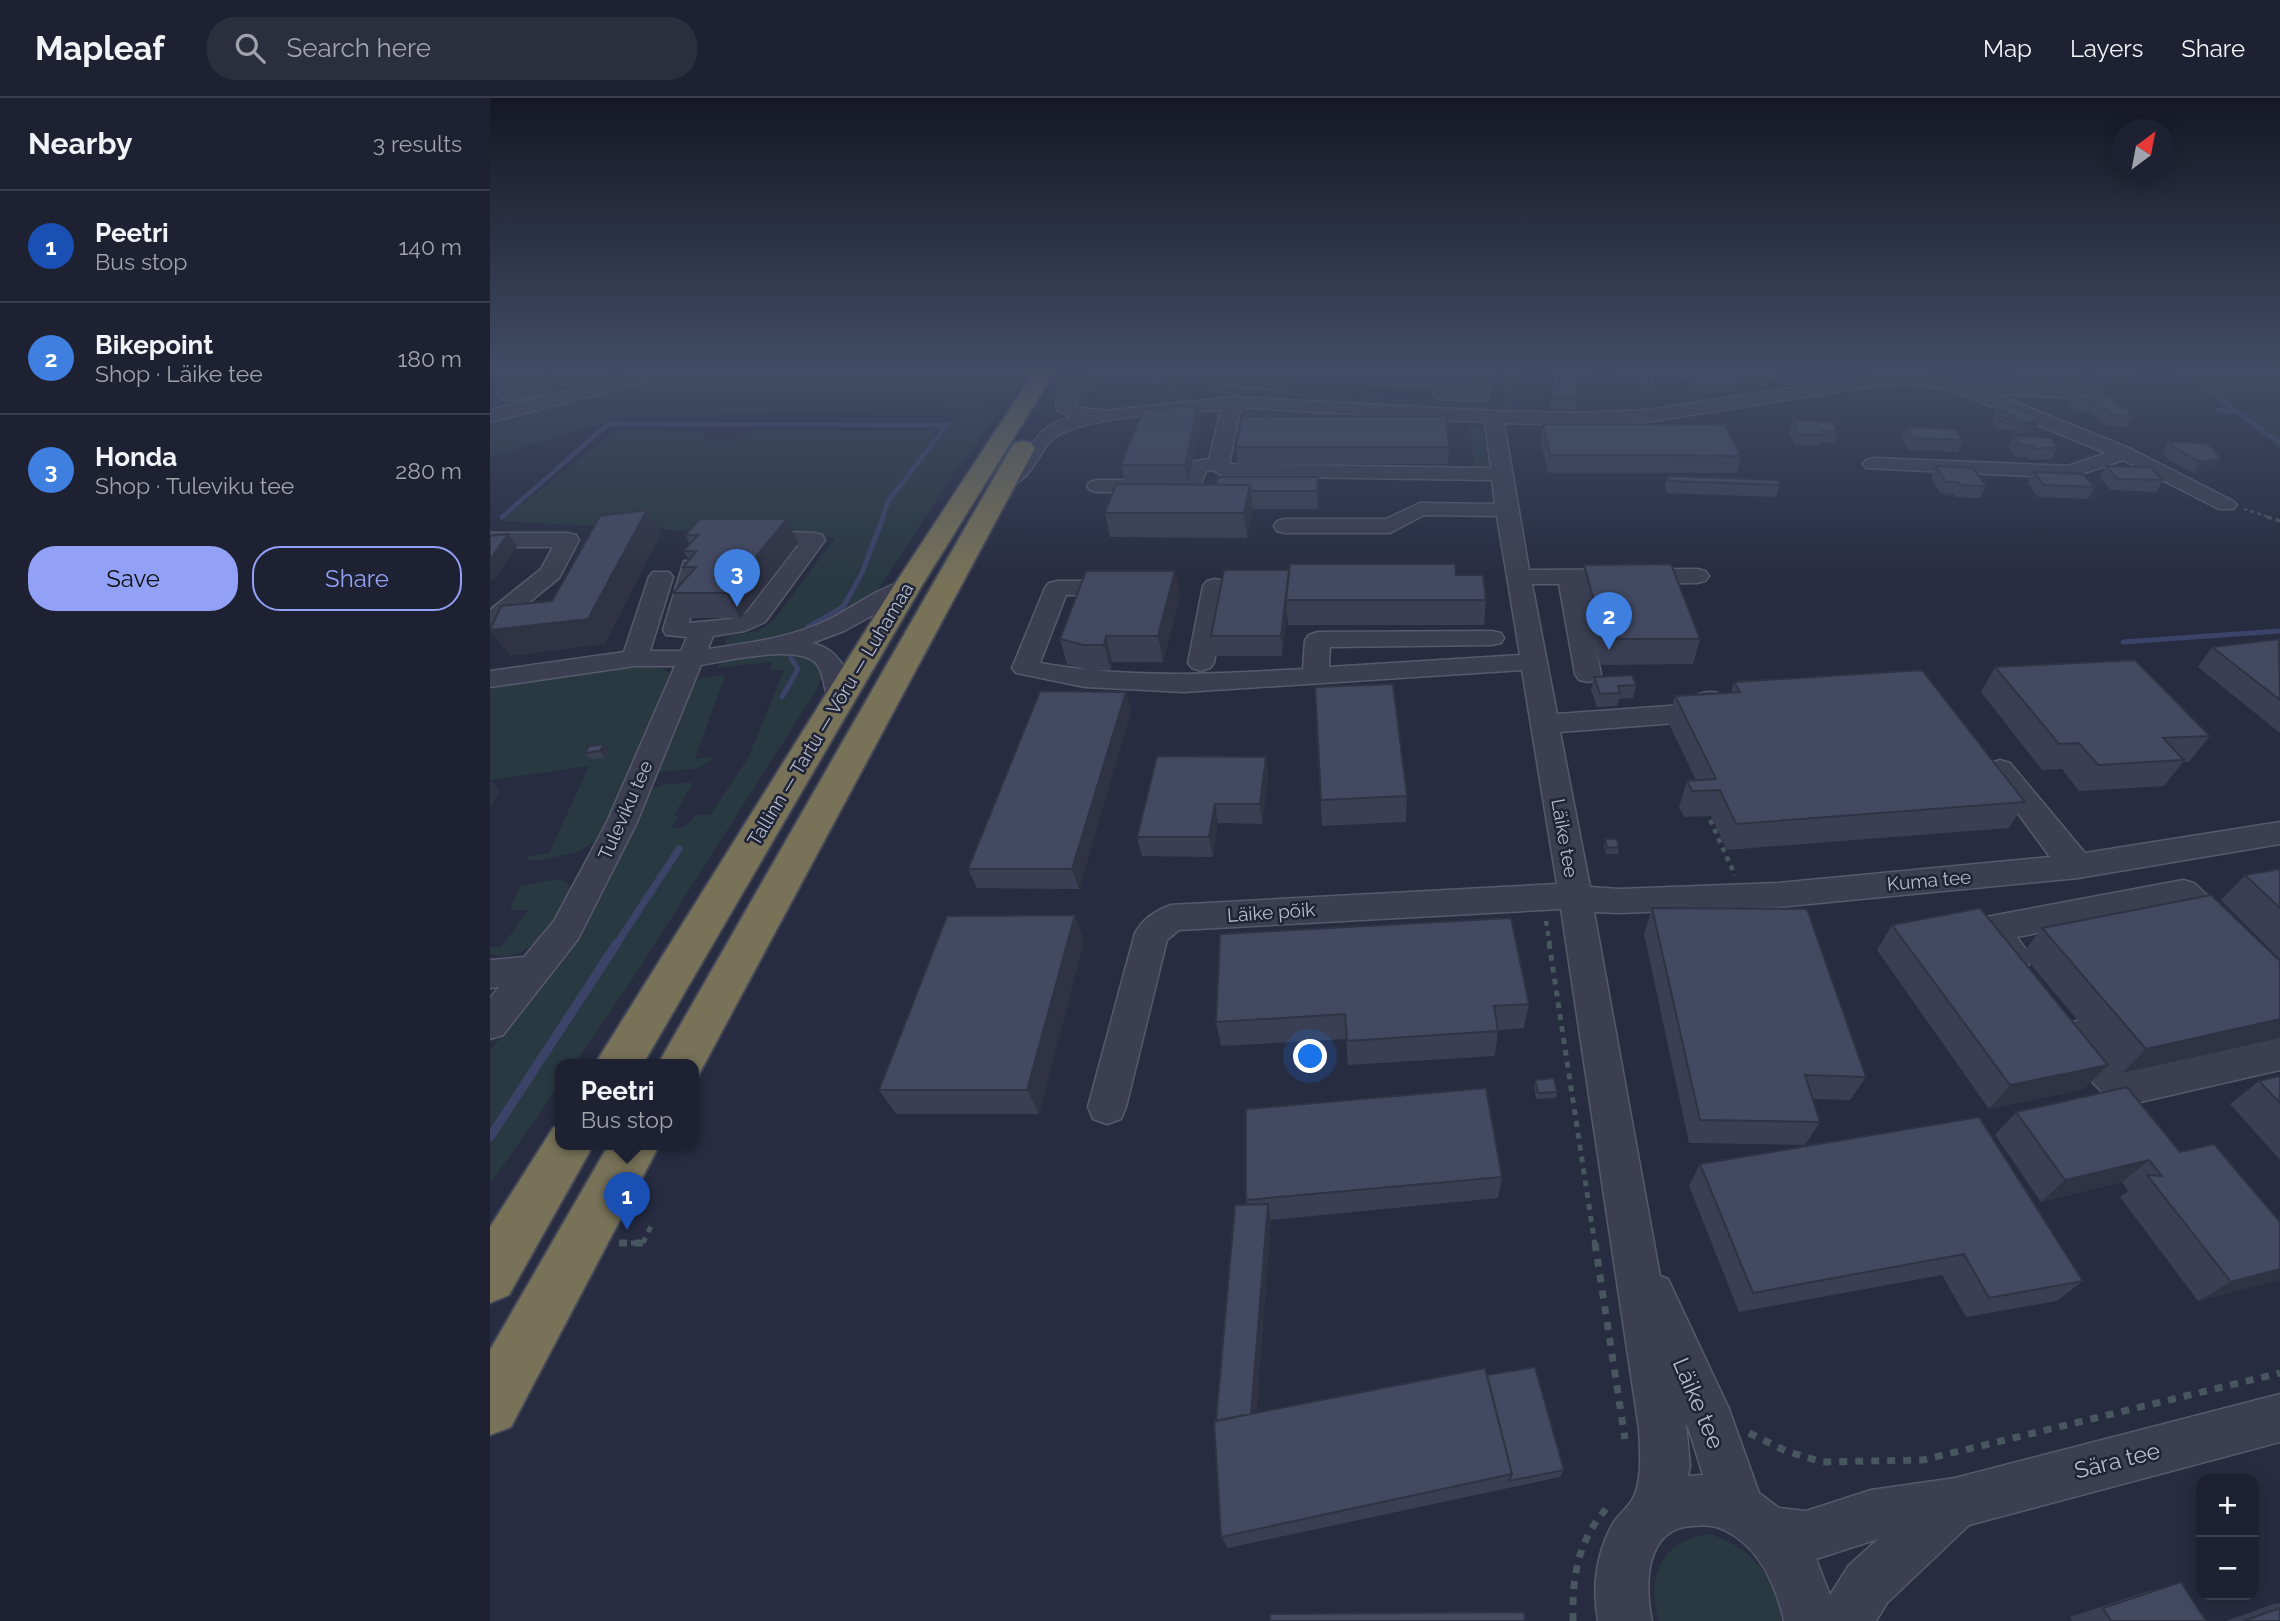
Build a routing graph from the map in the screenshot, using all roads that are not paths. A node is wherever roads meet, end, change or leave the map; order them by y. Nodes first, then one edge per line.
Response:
1 (1014, 439) edge
2 (1028, 439) edge
3 (1042, 439) edge
4 (1224, 439) edge
5 (1497, 439) edge
6 (2090, 439) edge
7 (2124, 453) junction
8 (1218, 464) junction
9 (1873, 464) dead end
10 (1006, 480) junction
11 (1097, 486) dead end
12 (1504, 493) junction
13 (1409, 495) dead end
14 (2226, 505) road end
15 (1285, 526) dead end
16 (725, 538) edge
17 (490, 540) edge
18 (698, 543) edge
19 (1697, 576) dead end
20 (661, 577) dead end
21 (1519, 577) junction
22 (1569, 577) junction
23 (1215, 586) dead end
24 (907, 587) junction
25 (1153, 588) edge
26 (490, 622) edge
27 (704, 630) junction
28 (1433, 639) junction
29 (1492, 639) dead end
30 (779, 646) junction
31 (635, 658) junction
32 (690, 659) junction
33 (1533, 662) junction
34 (1435, 668) junction
35 (1199, 673) junction
36 (1588, 674) dead end
37 (1316, 676) junction
38 (490, 679) edge
39 (1731, 693) edge
40 (840, 696) junction
41 (1544, 724) junction
42 (1980, 745) edge
43 (2280, 833) edge
44 (2066, 867) junction
45 (1575, 898) junction
46 (2087, 910) junction
47 (534, 970) junction
48 (490, 974) edge
49 (2035, 982) edge
50 (2280, 986) edge
51 (2061, 1014) edge
52 (490, 1024) edge
53 (2280, 1054) edge
54 (621, 1059) edge
55 (684, 1059) edge
56 (1107, 1107) dead end
57 (566, 1150) edge
58 (633, 1150) edge
59 (1635, 1259) junction
60 (490, 1276) edge
61 (490, 1405) edge
62 (2280, 1418) edge
63 (1955, 1503) junction
64 (1632, 1508) junction
65 (1754, 1521) junction
66 (1625, 1621) edge
67 (1811, 1621) edge
68 (1845, 1621) edge

1 - 24 highway, Tallinn — Tartu — Võru — Luhamaa
2 - 10 highway, Tallinn — Tartu — Võru — Luhamaa
3 - 10 street
4 - 8 street
5 - 12 street, Läike tee
6 - 7 street
7 - 9 street
7 - 14 street
8 - 11 street
8 - 12 street
10 - 55 highway, Tallinn — Tartu — Võru — Luhamaa
12 - 13 street
12 - 15 street
12 - 21 street, Läike tee
16 - 27 street
17 - 26 street
18 - 27 street
19 - 22 street
20 - 31 street
21 - 22 street
21 - 33 street, Läike tee
22 - 36 street
23 - 35 street
24 - 30 street
24 - 40 highway, Tallinn — Tartu — Võru — Luhamaa
25 - 35 street
27 - 32 street, Tuleviku tee
28 - 29 street
28 - 34 street
28 - 37 street
30 - 32 street
30 - 40 street
31 - 32 street
31 - 38 street
32 - 47 street, Tuleviku tee
33 - 34 street
33 - 41 street, Läike tee
34 - 37 street
35 - 37 street
39 - 41 street
40 - 54 highway, Tallinn — Tartu — Võru — Luhamaa
41 - 45 street, Läike tee
42 - 44 street
43 - 44 street, Kuma tee
44 - 45 street, Kuma tee
44 - 46 street
45 - 56 street, Läike põik
45 - 59 street, Läike tee
46 - 49 street
46 - 50 street
47 - 48 street
47 - 52 street, Tuleviku tee
51 - 53 street
57 - 60 highway
58 - 61 highway
59 - 64 street, Läike tee
59 - 65 street, Läike tee
62 - 63 street, Sära tee
63 - 65 street, Sära tee
63 - 68 street, Sära tee
64 - 65 street, Sära tee
64 - 66 street
65 - 67 street

